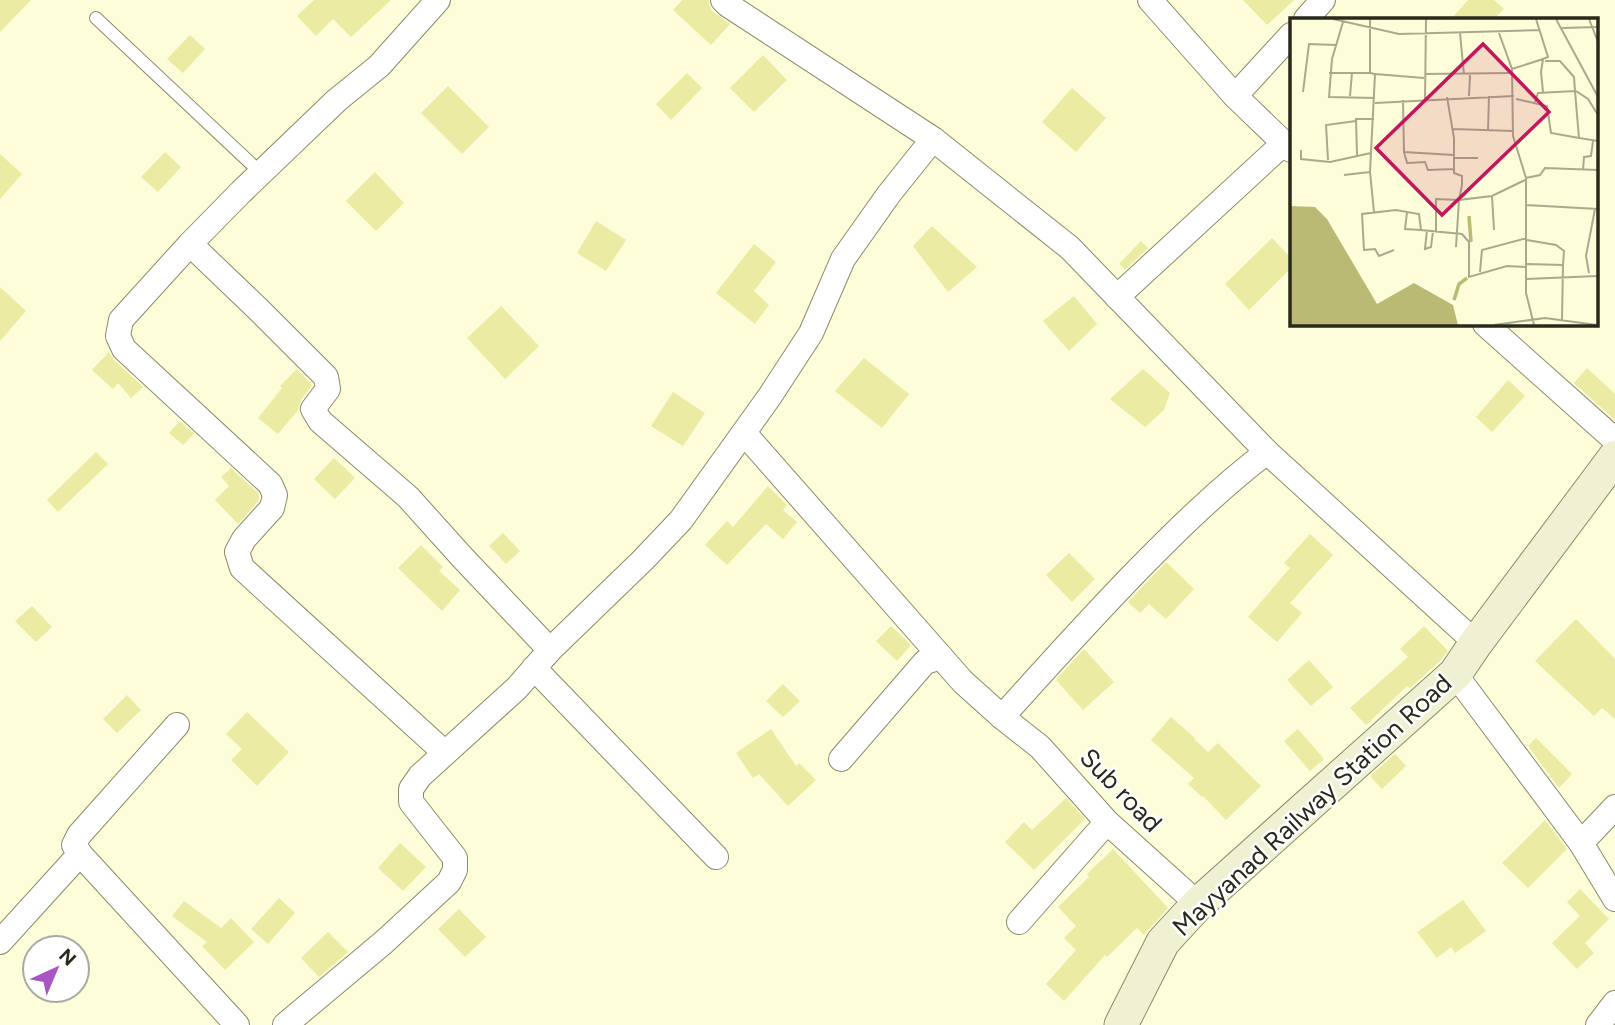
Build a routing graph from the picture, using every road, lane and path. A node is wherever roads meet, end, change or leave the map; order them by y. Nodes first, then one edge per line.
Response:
1 (438, 0) edge
2 (1150, 0) edge
3 (1323, 0) edge
4 (728, 2) edge
5 (96, 18) dead end
6 (1307, 18) edge
7 (1290, 36) edge
8 (1234, 96) junction
9 (933, 139) junction
10 (1289, 146) edge
11 (261, 173) junction
12 (190, 244) junction
13 (1117, 297) junction
14 (1487, 326) edge
15 (744, 433) junction
16 (1615, 440) edge
17 (1267, 452) junction
18 (1615, 457) edge
19 (1476, 643) junction
20 (550, 650) junction
21 (941, 657) junction
22 (534, 668) junction
23 (1455, 674) junction
24 (1002, 717) junction
25 (177, 725) dead end
26 (445, 753) junction
27 (841, 759) dead end
28 (1615, 807) edge
29 (1107, 822) junction
30 (1581, 843) junction
31 (80, 854) junction
32 (716, 857) dead end
33 (1615, 900) edge
34 (1198, 904) junction
35 (1019, 922) dead end
36 (0, 942) edge
37 (1615, 1003) edge
38 (237, 1025) edge
39 (285, 1025) edge
40 (1121, 1025) edge
41 (1598, 1025) edge

1 - 11 street
2 - 8 street
3 - 6 street
4 - 9 street
5 - 11 lane
7 - 8 street
8 - 10 street
9 - 13 street
9 - 15 street
10 - 13 street
11 - 12 street
12 - 20 street
12 - 26 street
13 - 17 street
14 - 16 street
15 - 20 street
15 - 21 street, Sub road
17 - 19 street
17 - 24 street
18 - 19 main road, Mayyanad Railway Station Road
19 - 23 main road, Mayyanad Railway Station Road
20 - 22 street
21 - 24 street, Sub road
21 - 27 street
22 - 26 street
22 - 32 street
23 - 30 street
23 - 34 main road, Mayyanad Railway Station Road
24 - 29 street, Sub road
25 - 31 street
26 - 39 street
28 - 30 street
29 - 34 street, Sub road
29 - 35 street
30 - 33 street
31 - 36 street
31 - 38 street
34 - 40 main road, Mayyanad Railway Station Road
37 - 41 street

